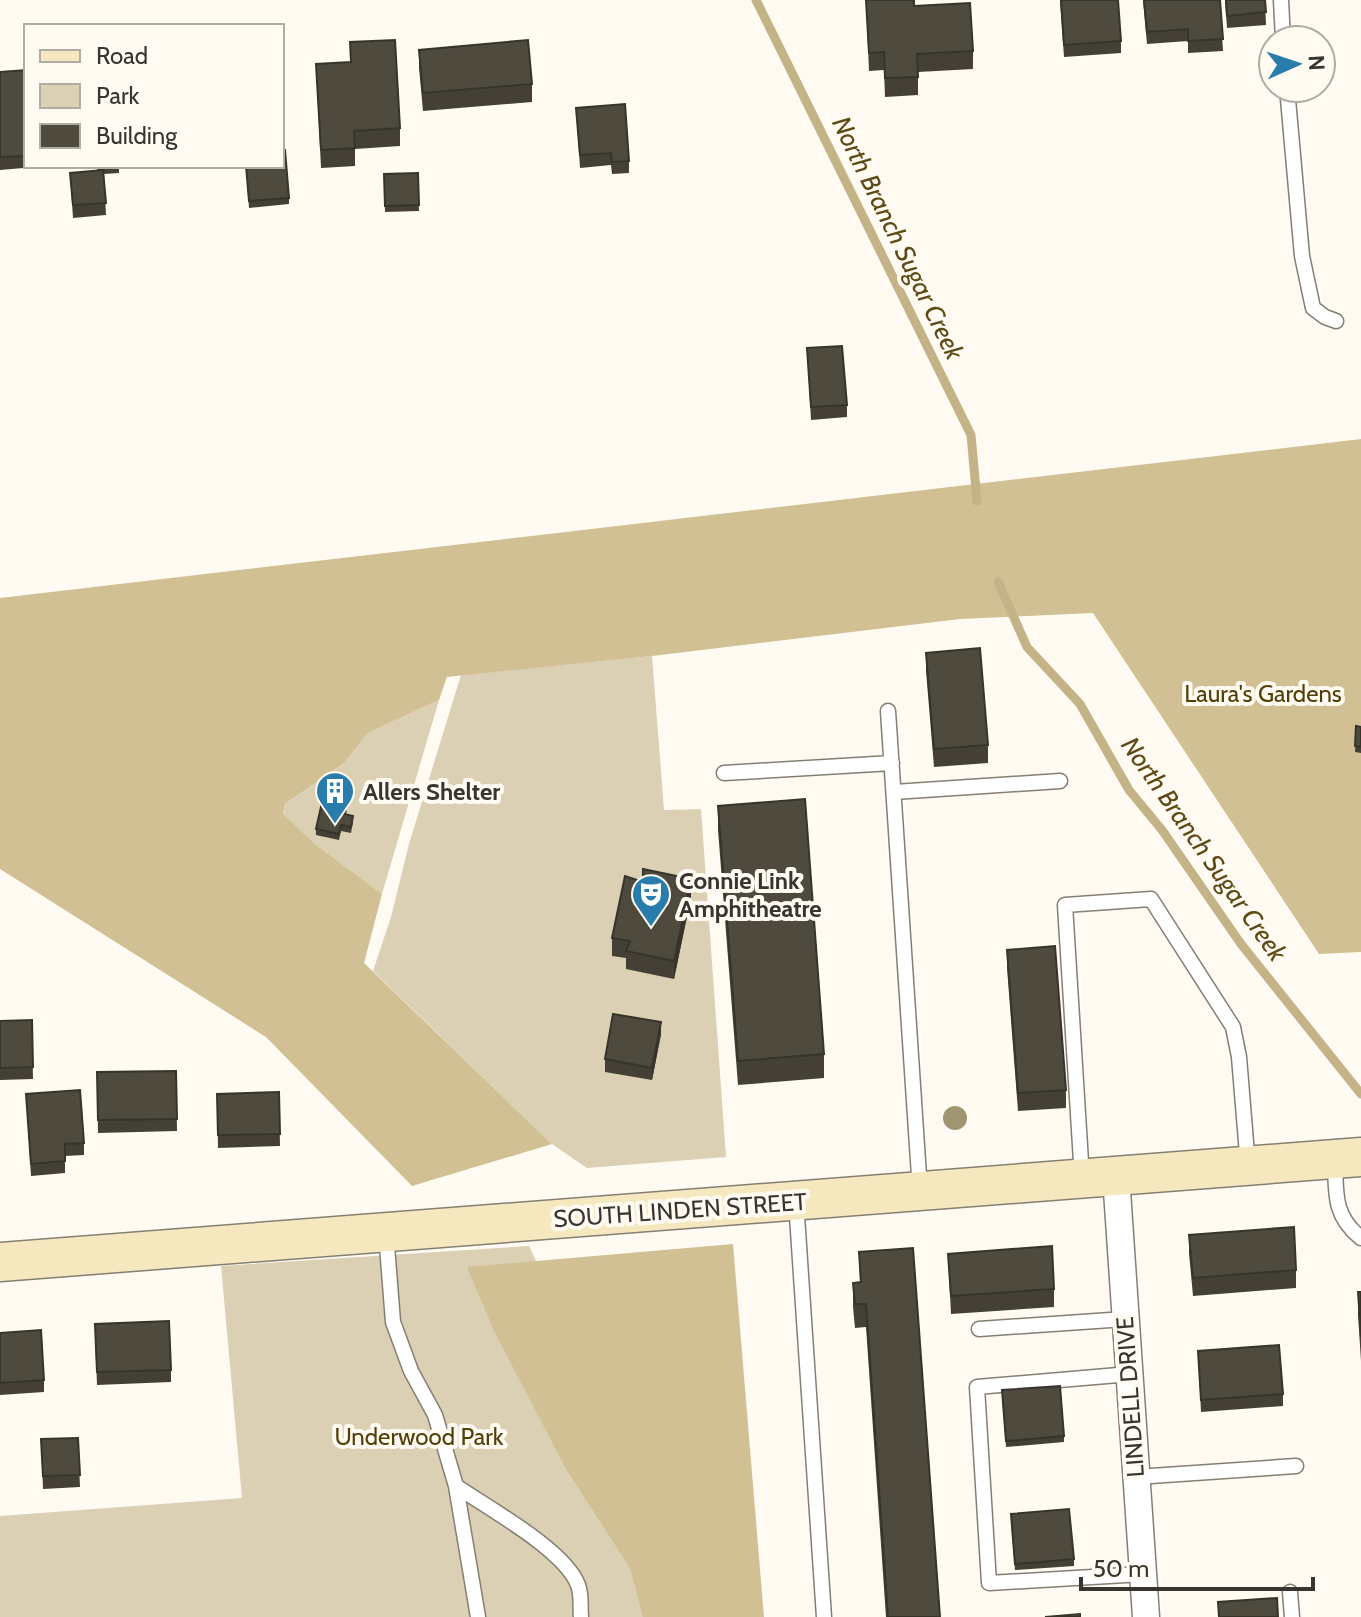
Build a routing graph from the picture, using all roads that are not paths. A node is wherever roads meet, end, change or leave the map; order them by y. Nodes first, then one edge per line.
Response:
1 (1281, 0) edge
2 (1282, 24) edge
3 (1288, 104) edge
4 (1336, 321) dead end
5 (888, 711) dead end
6 (892, 763) junction
7 (724, 773) dead end
8 (1060, 781) dead end
9 (894, 792) junction
10 (1348, 1158) edge
11 (1248, 1166) junction
12 (1099, 1177) junction
13 (920, 1191) junction
14 (796, 1201) junction
15 (386, 1232) junction
16 (1361, 1238) edge
17 (0, 1262) edge
18 (1125, 1319) junction
19 (979, 1329) dead end
20 (1130, 1374) junction
21 (1296, 1466) dead end
22 (1136, 1477) junction
23 (456, 1486) junction
24 (1143, 1574) junction
25 (1290, 1592) dead end
26 (478, 1617) edge
27 (581, 1617) edge
28 (824, 1617) edge
29 (1146, 1617) edge
30 (1292, 1617) edge

1 - 2 lane
3 - 4 lane
5 - 6 lane
6 - 7 lane
6 - 9 lane
8 - 9 lane
9 - 13 lane
10 - 11 main road, SOUTH LINDEN STREET
10 - 16 lane
11 - 12 main road, SOUTH LINDEN STREET
11 - 12 lane
12 - 13 main road, SOUTH LINDEN STREET
12 - 18 street, LINDELL DRIVE
13 - 14 main road, SOUTH LINDEN STREET
14 - 15 main road, SOUTH LINDEN STREET
14 - 28 lane
15 - 17 main road, SOUTH LINDEN STREET
15 - 23 lane
18 - 19 lane
18 - 20 street, LINDELL DRIVE
20 - 22 street, LINDELL DRIVE
20 - 24 lane
21 - 22 lane
22 - 24 street, LINDELL DRIVE
23 - 26 lane
23 - 27 lane
24 - 29 street, LINDELL DRIVE
25 - 30 lane

